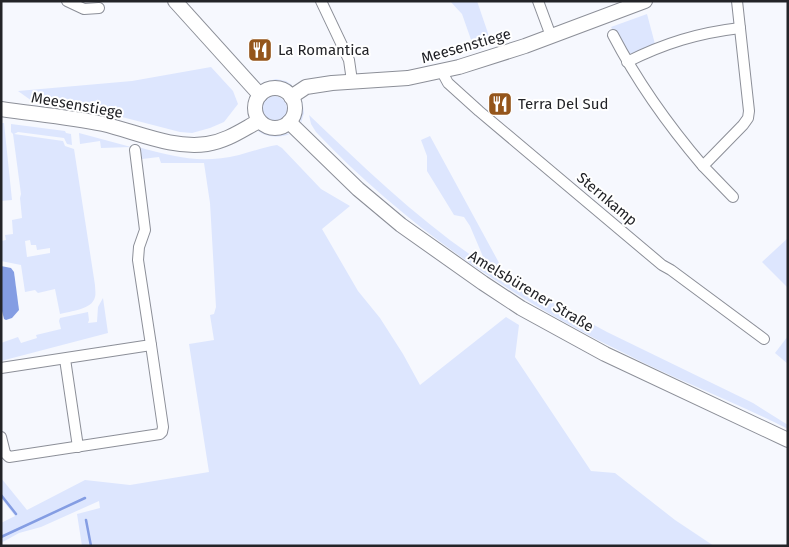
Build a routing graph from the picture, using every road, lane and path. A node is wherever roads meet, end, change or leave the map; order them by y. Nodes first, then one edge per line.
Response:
1 (67, 1) edge
2 (175, 1) edge
3 (321, 1) edge
4 (538, 1) edge
5 (645, 1) edge
6 (737, 1) edge
7 (99, 8) dead end
8 (740, 28) junction
9 (613, 35) dead end
10 (551, 36) junction
11 (627, 62) junction
12 (442, 72) junction
13 (352, 82) junction
14 (260, 95) junction
15 (291, 97) junction
16 (1, 109) edge
17 (259, 121) junction
18 (289, 122) junction
19 (135, 150) dead end
20 (703, 166) junction
21 (733, 197) dead end
22 (764, 339) dead end
23 (151, 345) junction
24 (65, 359) junction
25 (1, 368) edge
26 (1, 436) edge
27 (788, 440) edge
28 (78, 447) junction

1 - 7 street
2 - 14 street
3 - 13 street
4 - 10 street
5 - 10 street, Meesenstiege
6 - 8 street
8 - 11 street
8 - 20 street
9 - 11 street
10 - 12 street, Meesenstiege
11 - 20 street
12 - 13 street, Meesenstiege
12 - 22 street, Sternkamp
13 - 15 street, Meesenstiege
14 - 15 street
14 - 17 street
15 - 18 street
16 - 17 street, Meesenstiege
17 - 18 street
18 - 27 street, Amelsbürener Straße
19 - 23 street
20 - 21 street
23 - 24 street
23 - 28 street
24 - 25 street
24 - 28 street
26 - 28 street

